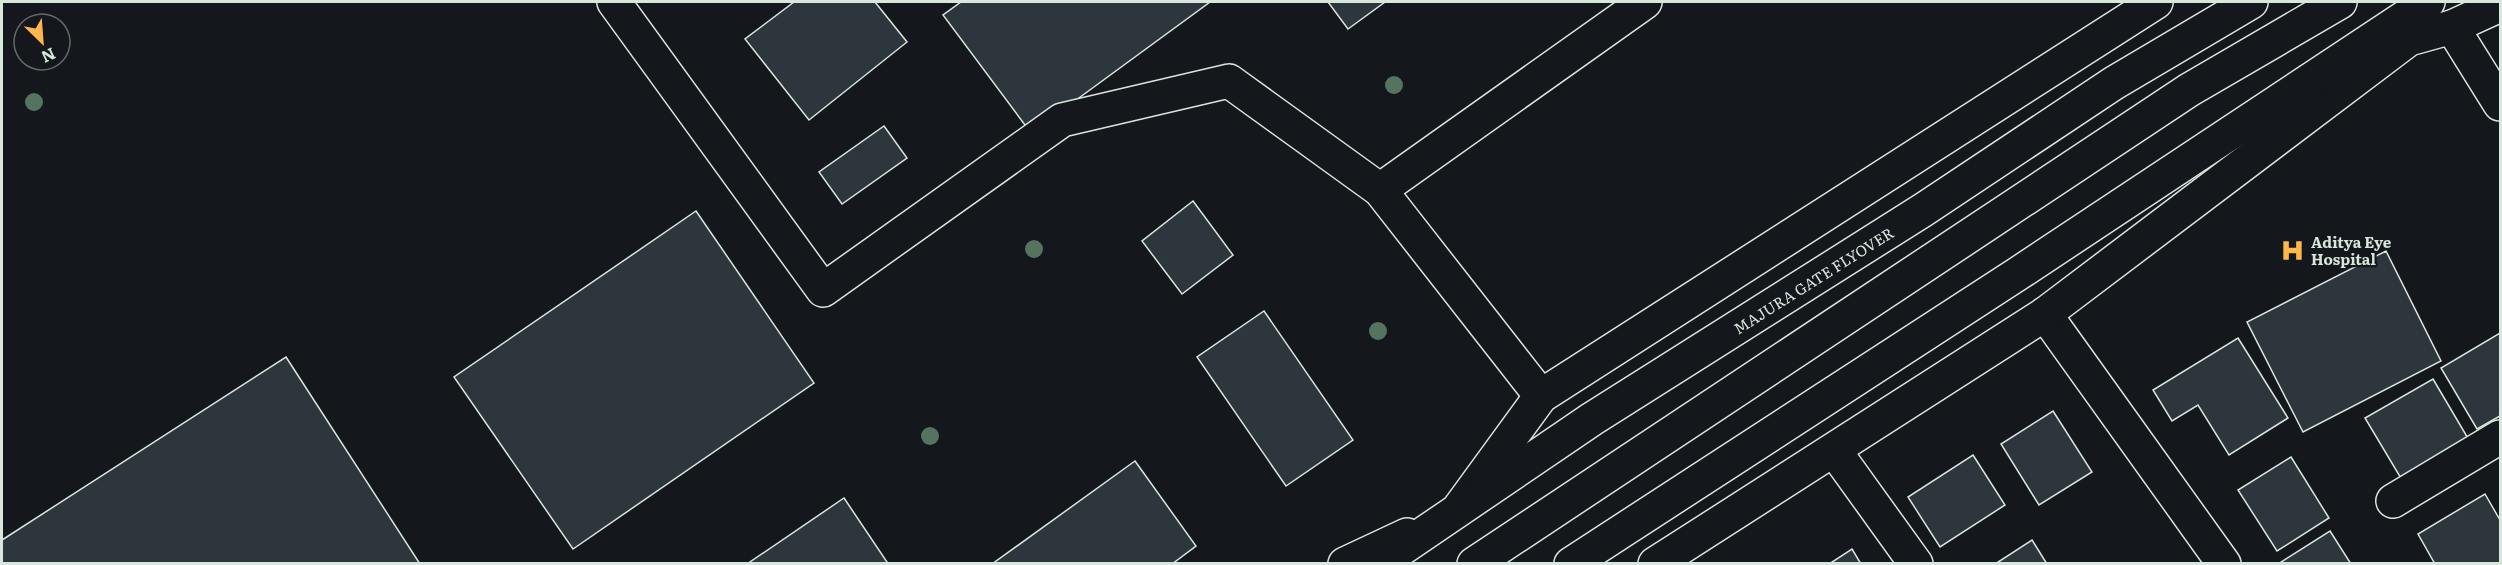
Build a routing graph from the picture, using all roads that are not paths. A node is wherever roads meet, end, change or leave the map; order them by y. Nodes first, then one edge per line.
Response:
1 (614, 2) edge
2 (1645, 2) edge
3 (2156, 2) edge
4 (2251, 2) edge
5 (2340, 2) edge
6 (2428, 2) edge
7 (2500, 5) edge
8 (2452, 27) junction
9 (2500, 104) edge
10 (1380, 190) junction
11 (2045, 314) junction
12 (1541, 396) junction
13 (2500, 437) edge
14 (1834, 450) junction
15 (2393, 501) dead end
16 (1456, 512) junction
17 (1345, 564) edge
18 (1379, 564) edge
19 (1474, 564) edge
20 (1571, 564) edge
21 (1655, 564) edge
22 (1916, 564) edge
23 (2224, 564) edge

1 - 10 main road
2 - 10 main road
3 - 12 main road
4 - 16 main road, MAJURA GATE FLYOVER
5 - 19 main road
6 - 20 main road
7 - 8 main road
8 - 9 main road
8 - 11 main road
10 - 12 main road
11 - 14 main road
11 - 23 main road
12 - 16 main road
13 - 15 main road
14 - 21 main road
14 - 22 main road
16 - 17 main road
16 - 18 main road, MAJURA GATE FLYOVER

